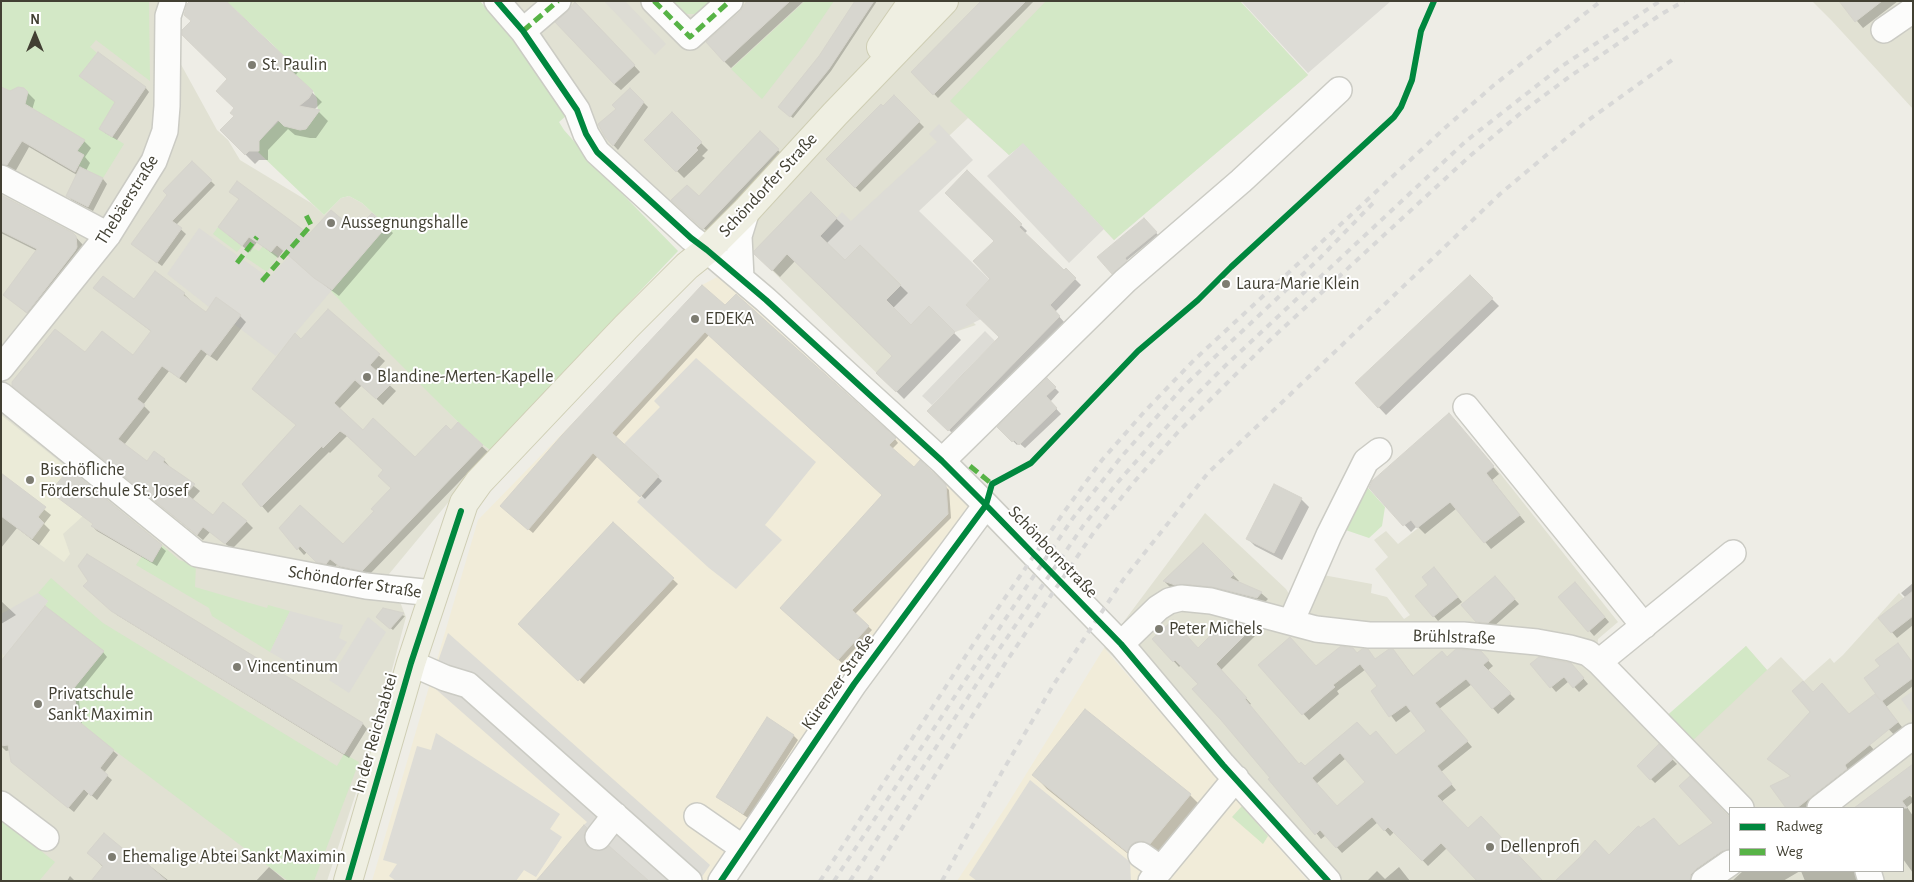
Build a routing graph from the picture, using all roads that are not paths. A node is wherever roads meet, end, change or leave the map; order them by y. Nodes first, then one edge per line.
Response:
1 (173, 1) edge
2 (497, 1) edge
3 (558, 1) edge
4 (654, 1) edge
5 (730, 1) edge
6 (913, 1) edge
7 (944, 1) edge
8 (1913, 10) edge
9 (1884, 30) dead end
10 (523, 31) junction
11 (1339, 90) dead end
12 (834, 114) junction
13 (1, 178) edge
14 (747, 210) junction
15 (108, 235) junction
16 (707, 250) junction
17 (741, 278) junction
18 (1, 368) edge
19 (1, 395) edge
20 (1466, 407) dead end
21 (1378, 451) dead end
22 (942, 461) junction
23 (986, 505) junction
24 (1733, 553) dead end
25 (433, 593) junction
26 (1290, 622) junction
27 (1644, 626) junction
28 (1121, 644) junction
29 (1599, 662) junction
30 (411, 663) junction
31 (1913, 736) edge
32 (1236, 778) junction
33 (1, 804) edge
34 (1834, 804) edge
35 (1739, 807) edge
36 (615, 815) junction
37 (697, 816) dead end
38 (598, 836) dead end
39 (46, 838) dead end
40 (743, 848) junction
41 (1729, 864) edge
42 (1151, 868) edge
43 (348, 881) edge
44 (689, 881) edge
45 (722, 881) edge
46 (1328, 881) edge
47 (1704, 881) edge

1 - 15 street, Thebäerstraße
2 - 10 street, Schönbornstraße
3 - 10 street
4 - 5 street
6 - 12 main road, Schöndorfer Straße
7 - 12 main road, Schöndorfer Straße
8 - 9 street
10 - 16 street, Schönbornstraße
11 - 22 street
12 - 14 main road, Schöndorfer Straße
13 - 15 street
14 - 16 main road, Schöndorfer Straße
14 - 17 street
15 - 18 street, Thebäerstraße
16 - 17 street, Schönbornstraße
16 - 25 main road, Schöndorfer Straße
17 - 22 street, Schönbornstraße
19 - 25 street, Schöndorfer Straße
20 - 27 street
21 - 26 street
22 - 23 street, Schönbornstraße
23 - 28 street, Schönbornstraße
23 - 40 street, Kürenzer Straße
24 - 27 street
25 - 30 main road, In der Reichsabtei
26 - 28 street, Brühlstraße
26 - 29 street, Brühlstraße
27 - 29 street
28 - 32 street, Schönbornstraße
29 - 35 street, Brühlstraße
30 - 36 street
30 - 43 main road, In der Reichsabtei
31 - 34 street
32 - 42 street
32 - 46 street, Schönbornstraße
33 - 39 street
36 - 38 street
36 - 44 street
37 - 40 street
40 - 45 street, Kürenzer Straße
41 - 47 street

